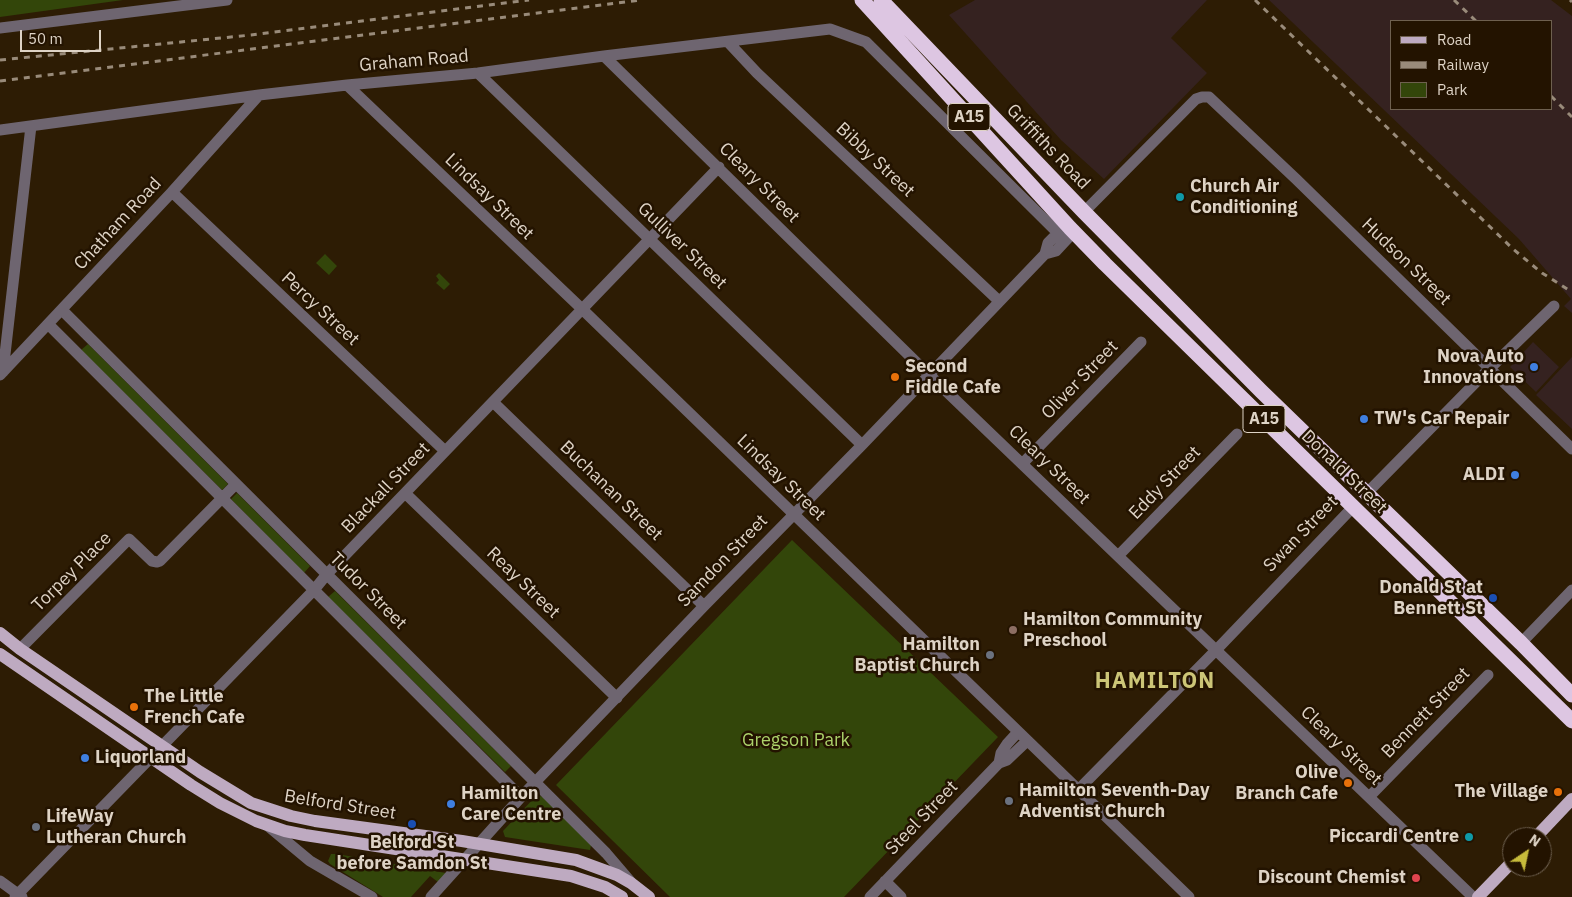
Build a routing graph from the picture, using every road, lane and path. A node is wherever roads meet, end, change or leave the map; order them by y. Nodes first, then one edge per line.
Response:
1 (227, 0) edge
2 (873, 2) edge
3 (0, 28) edge
4 (830, 29) joint
5 (728, 42) junction
6 (604, 56) junction
7 (478, 73) junction
8 (347, 85) junction
9 (259, 95) junction
10 (1215, 102) joint
11 (31, 126) junction
12 (0, 130) edge
13 (719, 167) junction
14 (172, 192) junction
15 (1084, 212) junction
16 (1064, 231) junction
17 (650, 239) junction
18 (999, 302) junction
19 (1554, 306) dead end
20 (582, 309) junction
21 (62, 310) junction
22 (48, 324) junction
23 (1141, 342) dead end
24 (1490, 368) junction
25 (1, 373) edge
26 (929, 375) junction
27 (493, 402) junction
28 (1237, 434) dead end
29 (862, 445) junction
30 (1572, 449) edge
31 (445, 451) junction
32 (1022, 464) junction
33 (236, 484) junction
34 (405, 493) junction
35 (1366, 494) junction
36 (222, 499) junction
37 (1353, 507) junction
38 (794, 515) junction
39 (1118, 556) junction
40 (327, 574) junction
41 (314, 590) junction
42 (1572, 590) edge
43 (704, 606) junction
44 (0, 633) edge
45 (1521, 643) junction
46 (20, 649) junction
47 (1215, 650) junction
48 (0, 654) edge
49 (1488, 675) dead end
50 (1572, 695) edge
51 (616, 698) junction
52 (1572, 720) edge
53 (1018, 732) junction
54 (1027, 741) junction
55 (162, 745) junction
56 (150, 757) junction
57 (999, 763) junction
58 (535, 782) junction
59 (1078, 790) junction
60 (521, 797) junction
61 (1369, 797) junction
62 (1572, 799) edge
63 (267, 825) junction
64 (1545, 827) edge
65 (479, 844) junction
66 (465, 860) junction
67 (1502, 872) edge
68 (0, 881) edge
69 (885, 881) junction
70 (631, 883) junction
71 (19, 896) edge
72 (372, 897) edge
73 (431, 897) edge
74 (622, 897) edge
75 (649, 897) edge
76 (870, 897) edge
77 (901, 897) edge
78 (1189, 897) edge
79 (1473, 897) edge
80 (1478, 897) edge

1 - 3 street
2 - 15 highway, Griffiths Road / A15
2 - 16 highway, Griffiths Road / A15
4 - 5 street, Graham Road
4 - 16 street, Donald Street
5 - 6 street, Graham Road
5 - 18 street, Bibby Street
6 - 7 street, Graham Road
6 - 13 street, Cleary Street
7 - 8 street, Graham Road
7 - 17 street, Gulliver Street
8 - 9 street, Graham Road
8 - 20 street, Lindsay Street
9 - 11 street, Graham Road
9 - 14 street, Chatham Road
10 - 15 street, Samdon Street
10 - 24 street, Hudson Street
11 - 12 street, Graham Road
11 - 25 street
13 - 17 street, Blackall Street
13 - 26 street, Cleary Street
14 - 21 street, Chatham Road
14 - 31 street, Percy Street
15 - 16 highway, Samdon Street
15 - 35 highway, Donald Street / A15
16 - 18 street, Samdon Street
16 - 37 highway, Donald Street / A15
17 - 20 street, Blackall Street
17 - 29 street, Gulliver Street
18 - 26 street, Samdon Street
19 - 24 street, Swan Street
20 - 27 street, Blackall Street
20 - 38 street, Lindsay Street
21 - 22 street, Chatham Road
21 - 33 street, Tudor Street
22 - 25 street, Chatham Road
22 - 36 street
23 - 32 street, Oliver Street
24 - 30 street, Hudson Street
24 - 35 street, Swan Street
26 - 29 street, Samdon Street
26 - 32 street, Cleary Street
27 - 31 street, Blackall Street
27 - 43 street, Buchanan Street
28 - 39 street, Eddy Street
29 - 38 street, Samdon Street
31 - 34 street, Blackall Street
32 - 39 street, Cleary Street
33 - 36 street, Torpey Place
33 - 40 street, Tudor Street
34 - 40 street, Blackall Street
34 - 51 street, Reay Street
35 - 37 highway, Swan Street
35 - 45 highway, Donald Street / A15
36 - 41 street
36 - 46 street, Torpey Place
37 - 47 street, Swan Street
37 - 52 highway, Donald Street / A15
38 - 43 street, Samdon Street
38 - 53 street, Lindsay Street
39 - 47 street, Cleary Street
40 - 41 street, Blackall Street
40 - 58 street, Tudor Street
41 - 55 street, Blackall Street
41 - 60 street
42 - 45 street
43 - 51 street, Samdon Street
44 - 46 main road, Belford Street
45 - 50 highway, Donald Street / A15
46 - 55 main road, Belford Street
47 - 59 street, Swan Street
47 - 61 street, Cleary Street
48 - 56 main road, Belford Street
49 - 61 street, Bennett Street
51 - 58 street, Samdon Street
53 - 54 street, Lindsay Street
53 - 57 street, Steel Street
54 - 57 street, Steel Street
54 - 59 street, Lindsay Street
55 - 56 street, Blackall Street
55 - 65 main road, Belford Street
56 - 63 main road, Belford Street
56 - 71 street, Blackall Street
57 - 69 street, Steel Street
58 - 60 street, Samdon Street
58 - 70 street, Tudor Street
59 - 78 street, Lindsay Street
60 - 65 street, Samdon Street
61 - 79 street, Cleary Street
62 - 64 main road
63 - 66 main road, Belford Street
63 - 72 street
65 - 66 street, Samdon Street
65 - 70 main road, Belford Street
66 - 73 street, Samdon Street
66 - 74 main road, Belford Street
67 - 80 main road
68 - 71 street
69 - 76 street, Steel Street
69 - 77 street
70 - 75 main road, Tudor Street

